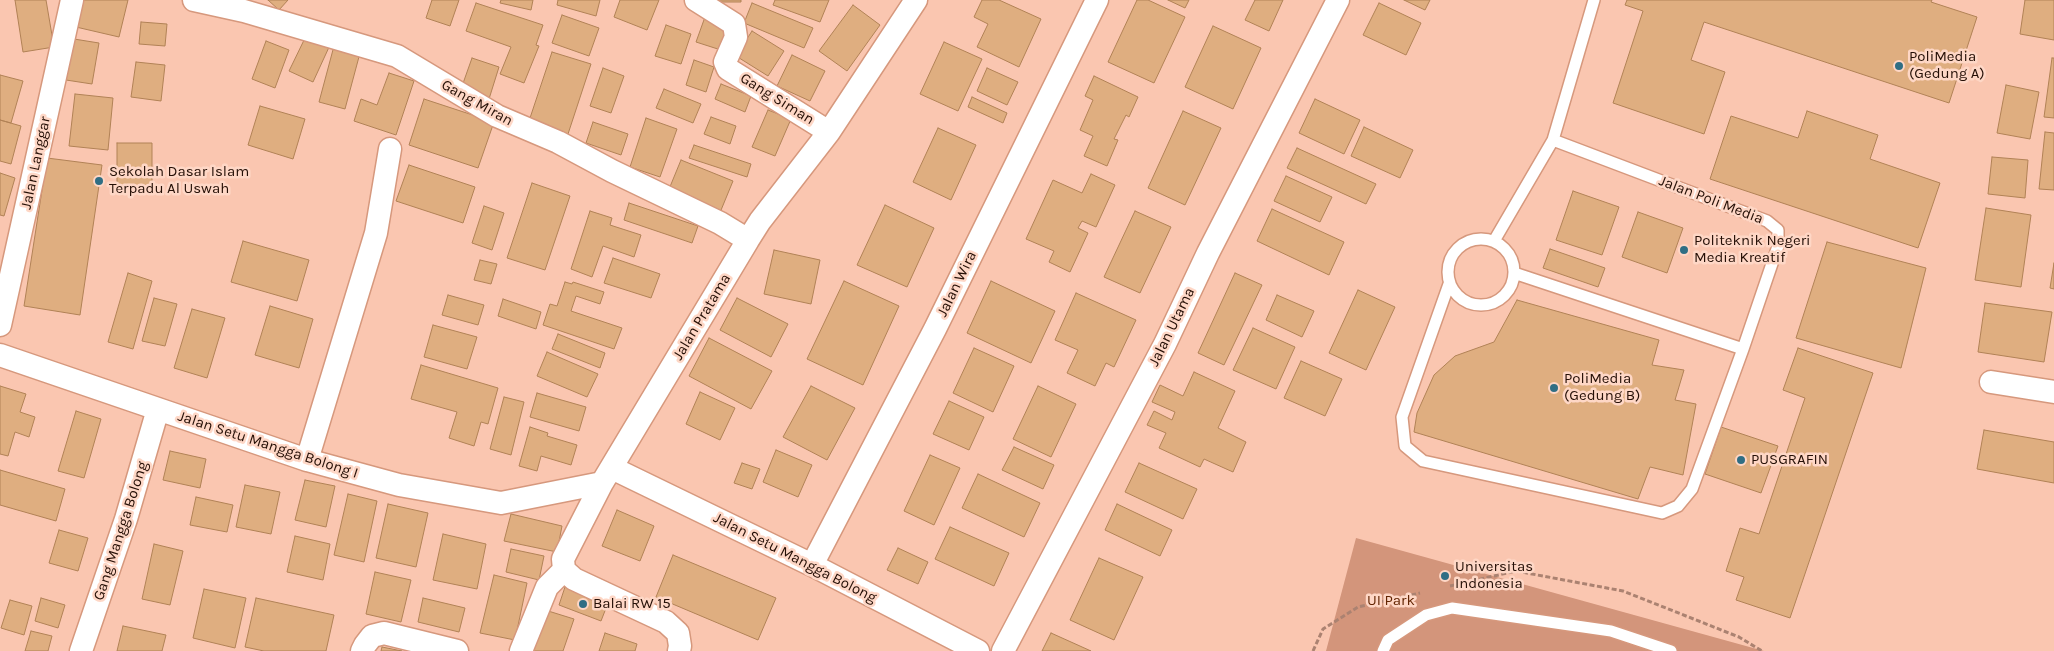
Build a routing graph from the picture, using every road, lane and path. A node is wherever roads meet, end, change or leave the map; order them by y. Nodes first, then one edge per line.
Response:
1 (72, 0) edge
2 (194, 0) edge
3 (696, 0) edge
4 (916, 0) edge
5 (1097, 0) edge
6 (1338, 0) edge
7 (1594, 0) edge
8 (829, 132) junction
9 (1553, 140) junction
10 (390, 149) dead end
11 (748, 240) junction
12 (1494, 242) junction
13 (1514, 273) junction
14 (1449, 284) junction
15 (0, 325) edge
16 (1743, 349) junction
17 (0, 355) edge
18 (1991, 382) dead end
19 (2054, 392) edge
20 (158, 409) junction
21 (306, 460) junction
22 (607, 475) junction
23 (812, 565) junction
24 (564, 570) junction
25 (82, 651) edge
26 (362, 651) edge
27 (457, 651) edge
28 (521, 651) edge
29 (678, 651) edge
30 (978, 651) edge
31 (1003, 651) edge
32 (1383, 651) edge
33 (1671, 651) edge

1 - 15 street, Jalan Langgar
2 - 11 street, Gang Miran
3 - 8 street, Gang Siman
4 - 8 street, Jalan Pratama
5 - 23 street, Jalan Wira
6 - 31 street, Jalan Utama
7 - 9 lane
8 - 11 street, Jalan Pratama
9 - 12 lane
9 - 16 lane, Jalan Poli Media
10 - 21 street
11 - 22 street, Jalan Pratama
12 - 13 lane
12 - 14 lane
13 - 14 lane
13 - 16 lane
14 - 16 lane, Jalan Poli Media
17 - 20 street, Jalan Setu Mangga Bolong I
18 - 19 street
20 - 21 street, Jalan Setu Mangga Bolong I
20 - 25 street, Gang Mangga Bolong
21 - 22 street, Jalan Setu Mangga Bolong I
22 - 23 street, Jalan Setu Mangga Bolong
22 - 24 street, Jalan Pratama
23 - 30 street, Jalan Setu Mangga Bolong
24 - 28 street
24 - 29 street
26 - 27 street
32 - 33 lane

